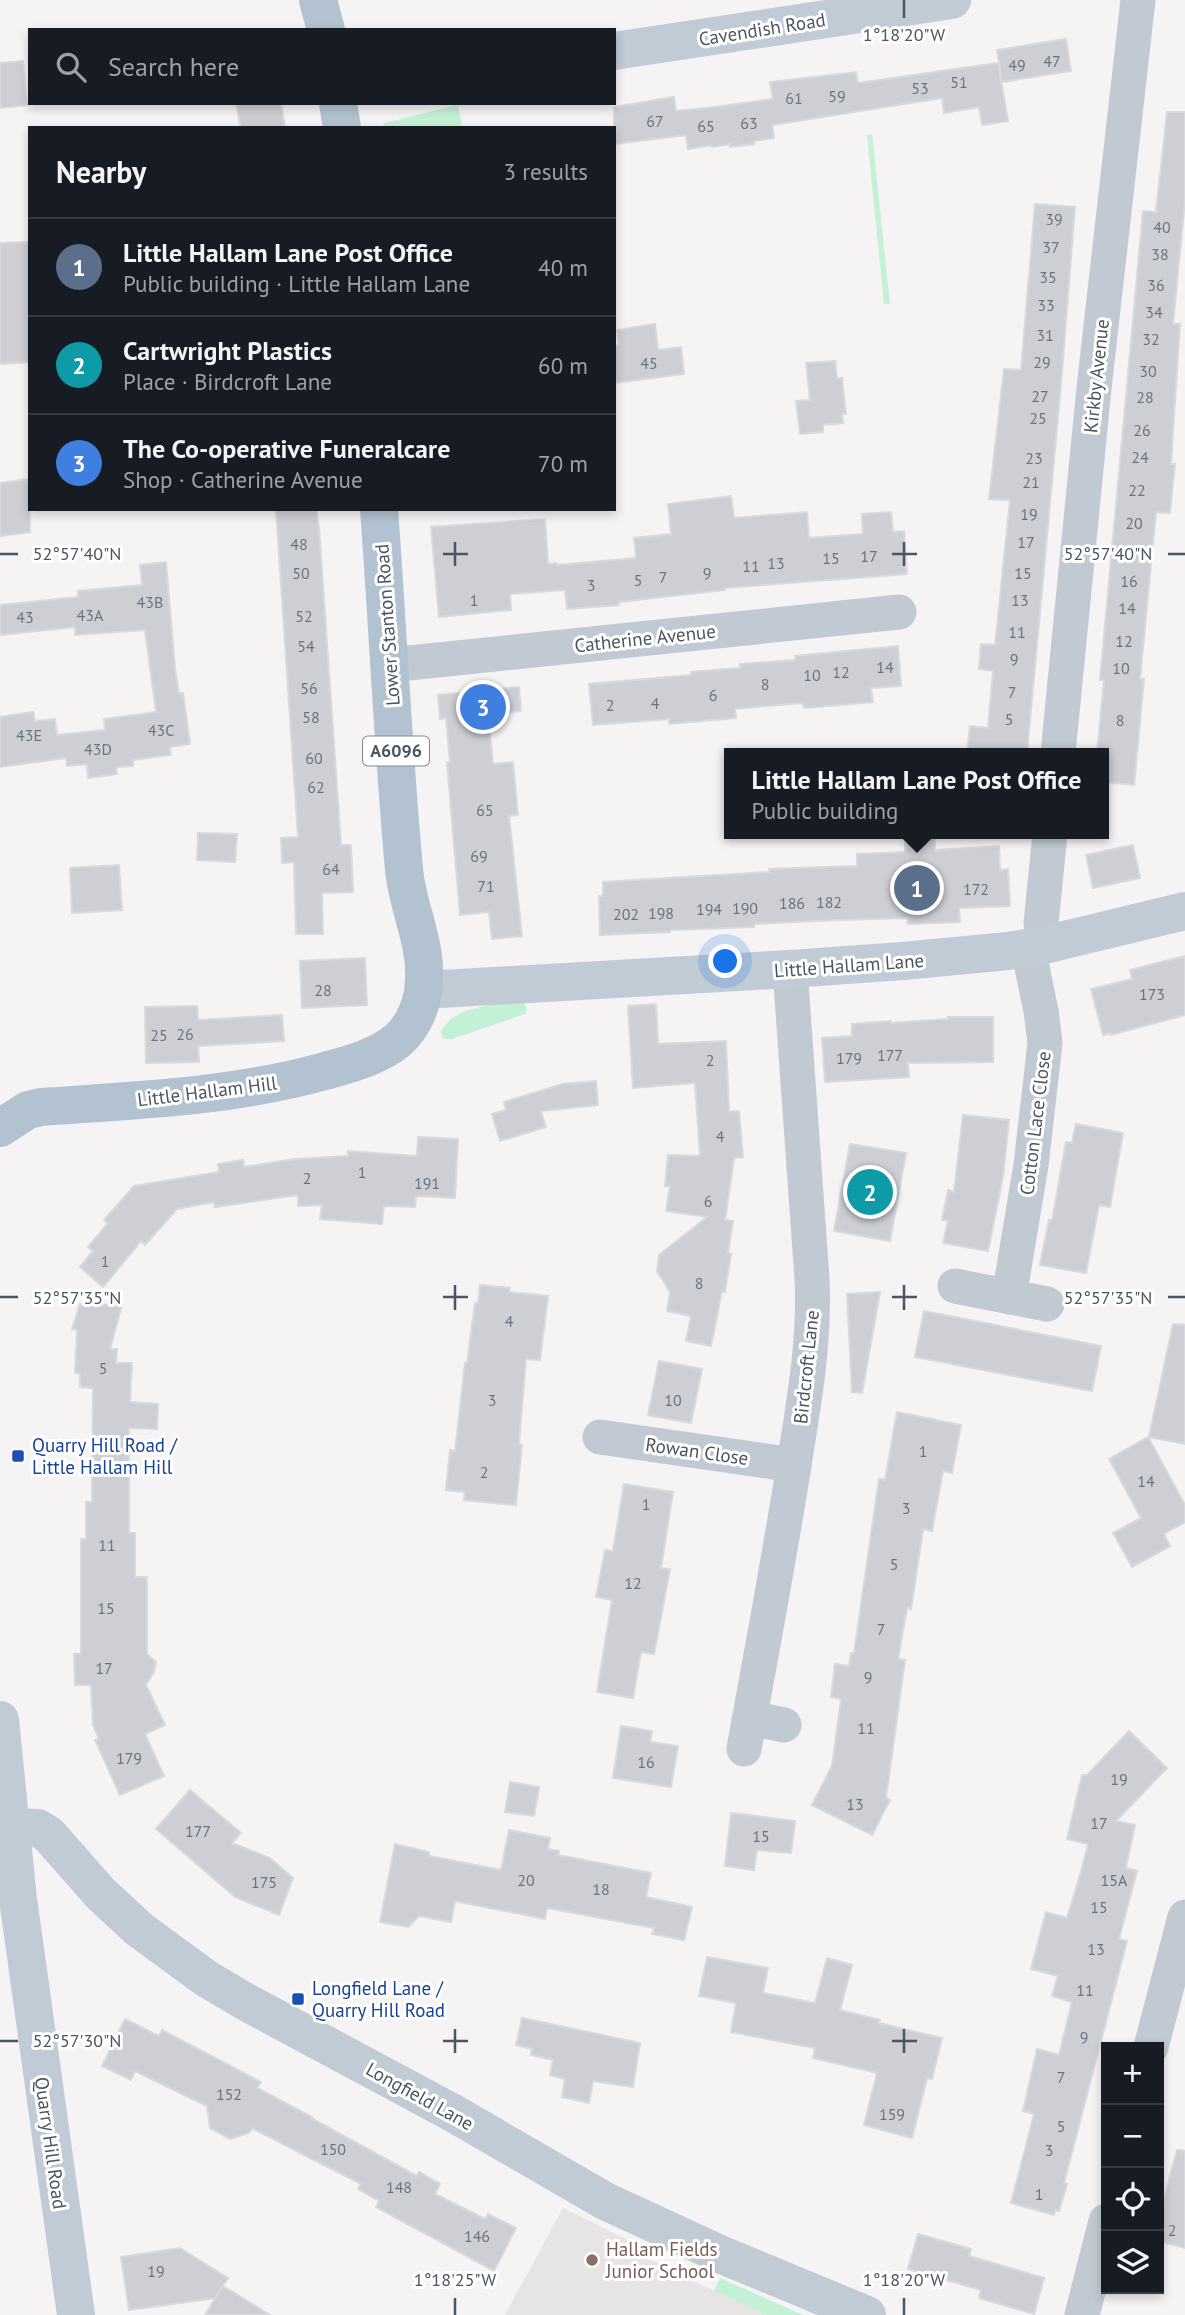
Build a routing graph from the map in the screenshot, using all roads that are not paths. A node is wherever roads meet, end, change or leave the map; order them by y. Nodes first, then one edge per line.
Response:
1 (318, 0) edge
2 (952, 0) edge
3 (1138, 0) edge
4 (875, 6) edge
5 (325, 28) edge
6 (616, 51) edge
7 (338, 105) edge
8 (342, 126) edge
9 (379, 511) edge
10 (899, 612) dead end
11 (390, 665) junction
12 (1058, 748) edge
13 (1049, 839) edge
14 (1185, 911) edge
15 (1036, 947) junction
16 (790, 969) junction
17 (424, 990) junction
18 (0, 1128) edge
19 (955, 1286) dead end
20 (1009, 1297) junction
21 (1046, 1304) dead end
22 (600, 1437) dead end
23 (794, 1465) junction
24 (0, 1720) edge
25 (784, 1725) dead end
26 (10, 1827) junction
27 (1185, 1917) edge
28 (1152, 2042) edge
29 (1103, 2231) edge
30 (76, 2315) edge
31 (867, 2315) edge
32 (1082, 2315) edge

1 - 5 main road
2 - 4 street, Cavendish Road
3 - 12 street, Kirkby Avenue
4 - 6 street, Cavendish Road
7 - 8 main road
9 - 11 main road, Lower Stanton Road / A6096
10 - 11 street, Catherine Avenue
11 - 17 main road, Lower Stanton Road / A6096
13 - 15 street
14 - 15 street, Little Hallam Lane
15 - 16 street, Little Hallam Lane
15 - 20 street, Cotton Lace Close
16 - 17 street, Little Hallam Lane
16 - 23 street, Birdcroft Lane
17 - 18 main road, Little Hallam Hill / A6096
19 - 20 street
20 - 21 street
22 - 23 street, Rowan Close
23 - 25 street, Birdcroft Lane
24 - 26 street, Quarry Hill Road
26 - 30 street, Quarry Hill Road
26 - 31 street, Longfield Lane
27 - 28 street
29 - 32 street

